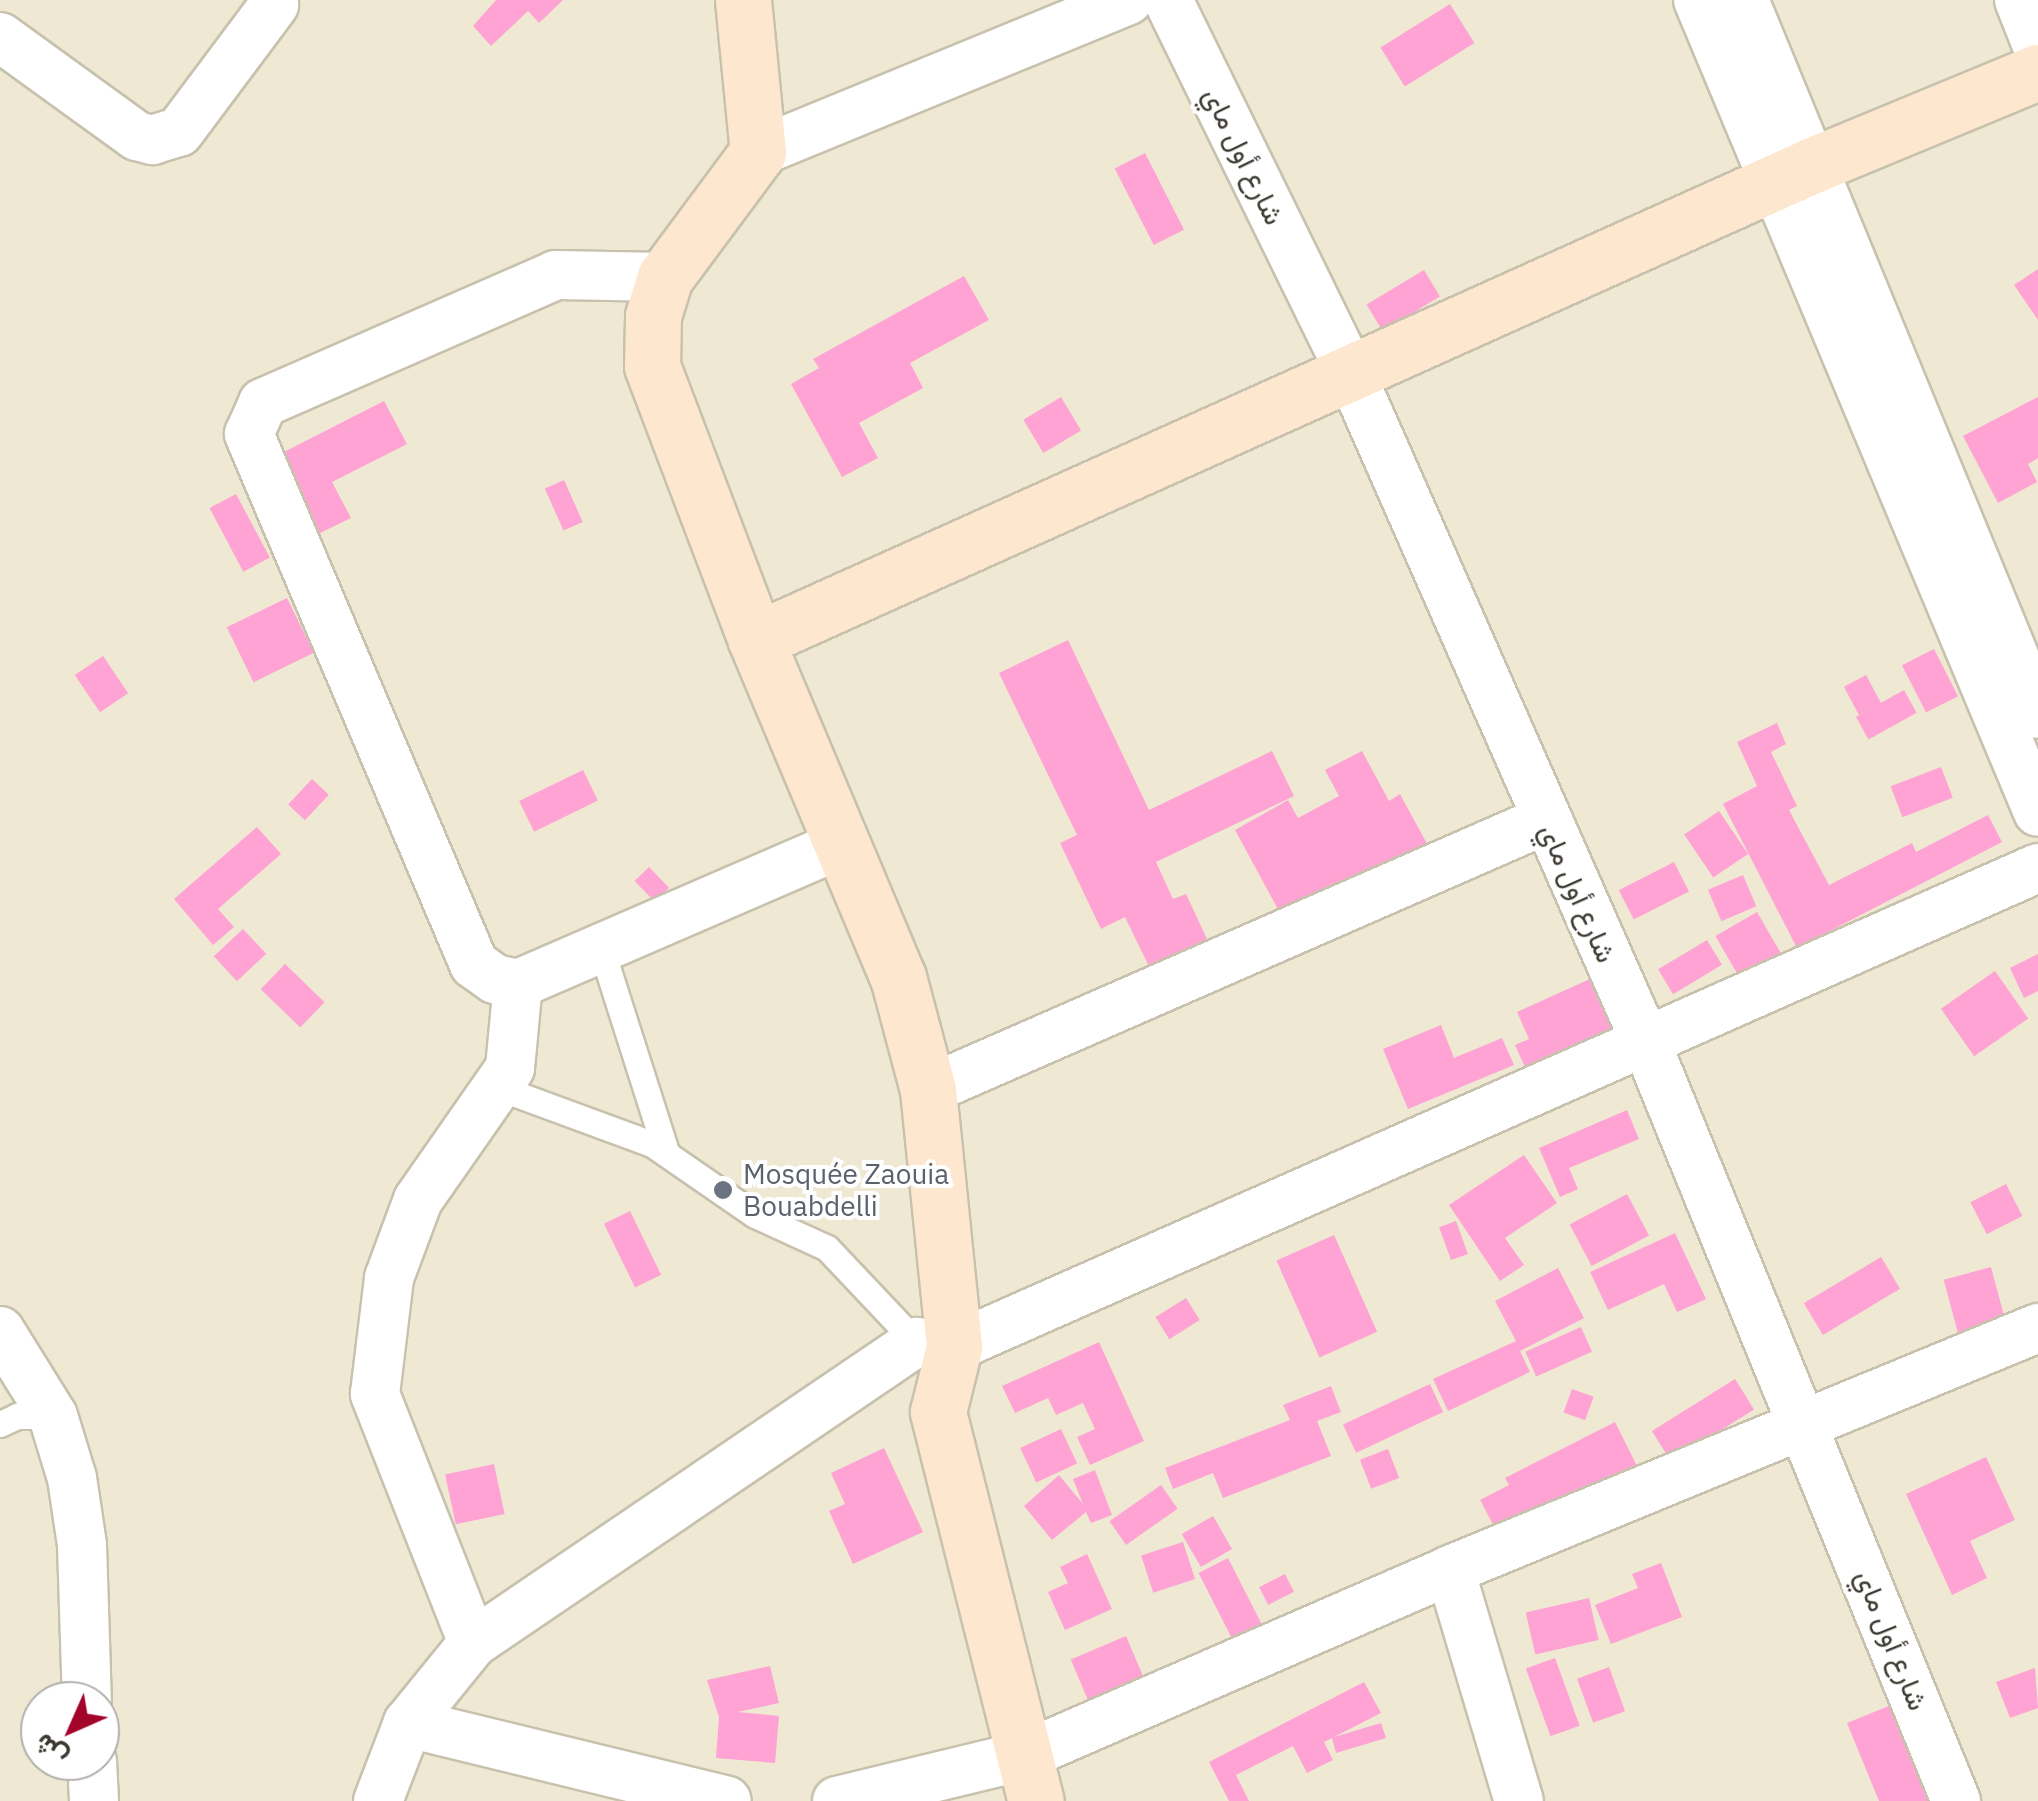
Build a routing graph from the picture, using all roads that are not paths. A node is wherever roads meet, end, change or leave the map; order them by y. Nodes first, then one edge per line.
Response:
1 (743, 0) edge
2 (1128, 0) edge
3 (1168, 0) edge
4 (1698, 0) edge
5 (1744, 0) edge
6 (2019, 0) edge
7 (274, 5) dead end
8 (0, 37) edge
9 (2038, 48) edge
10 (2038, 72) edge
11 (758, 152) junction
12 (1794, 174) junction
13 (665, 276) junction
14 (1350, 374) junction
15 (756, 640) junction
16 (2038, 714) edge
17 (2038, 812) edge
18 (1545, 820) junction
19 (842, 844) junction
20 (2038, 868) edge
21 (601, 948) junction
22 (518, 984) junction
23 (1647, 1045) junction
24 (497, 1088) junction
25 (928, 1090) junction
26 (666, 1152) junction
27 (2038, 1328) edge
28 (0, 1331) edge
29 (935, 1344) junction
30 (54, 1416) junction
31 (1805, 1420) junction
32 (0, 1424) edge
33 (1450, 1570) junction
34 (473, 1643) junction
35 (86, 1681) edge
36 (408, 1723) junction
37 (1030, 1778) edge
38 (378, 1801) edge
39 (727, 1801) edge
40 (837, 1801) edge
41 (1519, 1801) edge
42 (1956, 1801) edge

1 - 11 street
2 - 11 street
3 - 14 street, شارع أول ماي
4 - 12 street
5 - 12 street
6 - 9 street
7 - 8 street
10 - 12 street
11 - 13 street
12 - 14 street
12 - 16 street
12 - 17 street
13 - 15 street
13 - 22 street
14 - 15 street
14 - 18 street, شارع أول ماي
15 - 19 street
18 - 23 street, شارع أول ماي
18 - 25 street
19 - 21 street
19 - 25 street
20 - 23 street
21 - 22 street
21 - 26 lane
22 - 24 street
23 - 29 street
23 - 31 street, شارع أول ماي
24 - 26 lane
24 - 34 street
25 - 29 street
26 - 29 lane
27 - 31 street
28 - 30 street
29 - 34 street
29 - 37 street
30 - 32 lane
30 - 35 street
31 - 33 street
31 - 42 street, شارع أول ماي
33 - 37 street
33 - 41 street
34 - 36 street
36 - 38 street
36 - 39 street
37 - 40 street

